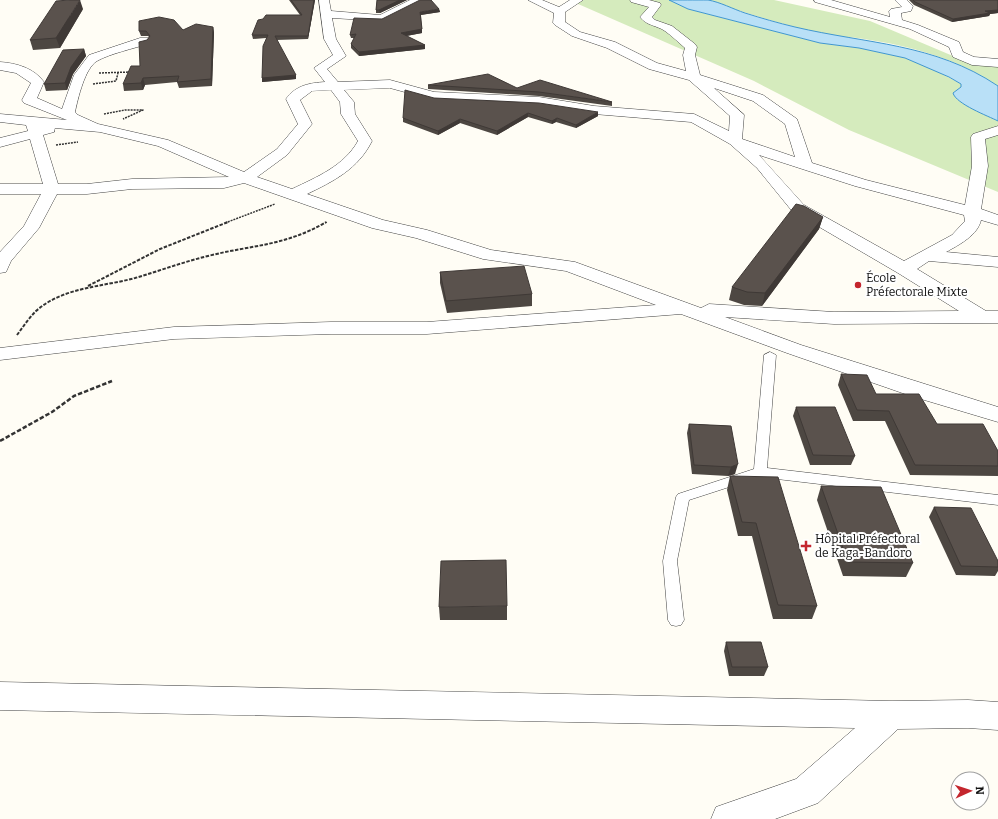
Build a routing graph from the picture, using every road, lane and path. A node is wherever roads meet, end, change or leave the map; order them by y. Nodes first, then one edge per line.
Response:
1 (324, 0) edge
2 (418, 0) edge
3 (533, 0) edge
4 (578, 0) edge
5 (635, 0) edge
6 (819, 0) edge
7 (900, 0) edge
8 (560, 11) junction
9 (326, 14) junction
10 (897, 22) junction
11 (144, 41) edge
12 (998, 63) edge
13 (0, 66) edge
14 (135, 71) edge
15 (82, 72) junction
16 (118, 73) junction
17 (694, 77) junction
18 (336, 86) junction
19 (73, 95) junction
20 (50, 109) junction
21 (0, 118) edge
22 (72, 121) junction
23 (0, 128) edge
24 (32, 130) junction
25 (998, 130) edge
26 (735, 141) junction
27 (79, 142) dead end
28 (0, 143) edge
29 (805, 166) junction
30 (245, 178) junction
31 (0, 189) edge
32 (52, 190) junction
33 (294, 194) junction
34 (343, 212) junction
35 (972, 212) junction
36 (998, 220) edge
37 (926, 255) junction
38 (998, 262) edge
39 (1, 263) edge
40 (904, 269) junction
41 (84, 288) junction
42 (686, 309) junction
43 (989, 316) edge
44 (1, 353) edge
45 (770, 355) dead end
46 (112, 381) dead end
47 (998, 415) edge
48 (0, 441) edge
49 (760, 472) junction
50 (998, 500) edge
51 (676, 620) dead end
52 (0, 696) edge
53 (892, 715) junction
54 (998, 716) edge
55 (728, 819) edge

1 - 9 street
2 - 9 street
3 - 8 street
4 - 8 street
5 - 17 street
6 - 10 street
7 - 10 street
8 - 17 street
9 - 18 street
10 - 12 street
11 - 15 street
13 - 20 street
14 - 16 path
15 - 16 path
15 - 19 street
16 - 19 path
17 - 26 street
17 - 29 street
18 - 26 street
18 - 30 street
18 - 33 street
19 - 20 street
19 - 22 street
20 - 22 street
20 - 24 street
21 - 24 street
22 - 24 street
22 - 30 street
23 - 24 street
24 - 27 path
24 - 28 street
24 - 32 street
25 - 35 street
26 - 29 street
26 - 40 street
29 - 35 street
30 - 32 street
30 - 33 street
31 - 32 street
32 - 39 street
33 - 34 street
33 - 41 path
34 - 41 path
34 - 42 street
35 - 36 street
35 - 37 street
37 - 38 street
37 - 40 street
40 - 43 street
41 - 44 path
42 - 43 street
42 - 44 street
42 - 47 street
45 - 49 lane
46 - 48 path
49 - 50 lane
49 - 51 lane
52 - 53 street
53 - 54 street
53 - 55 street

